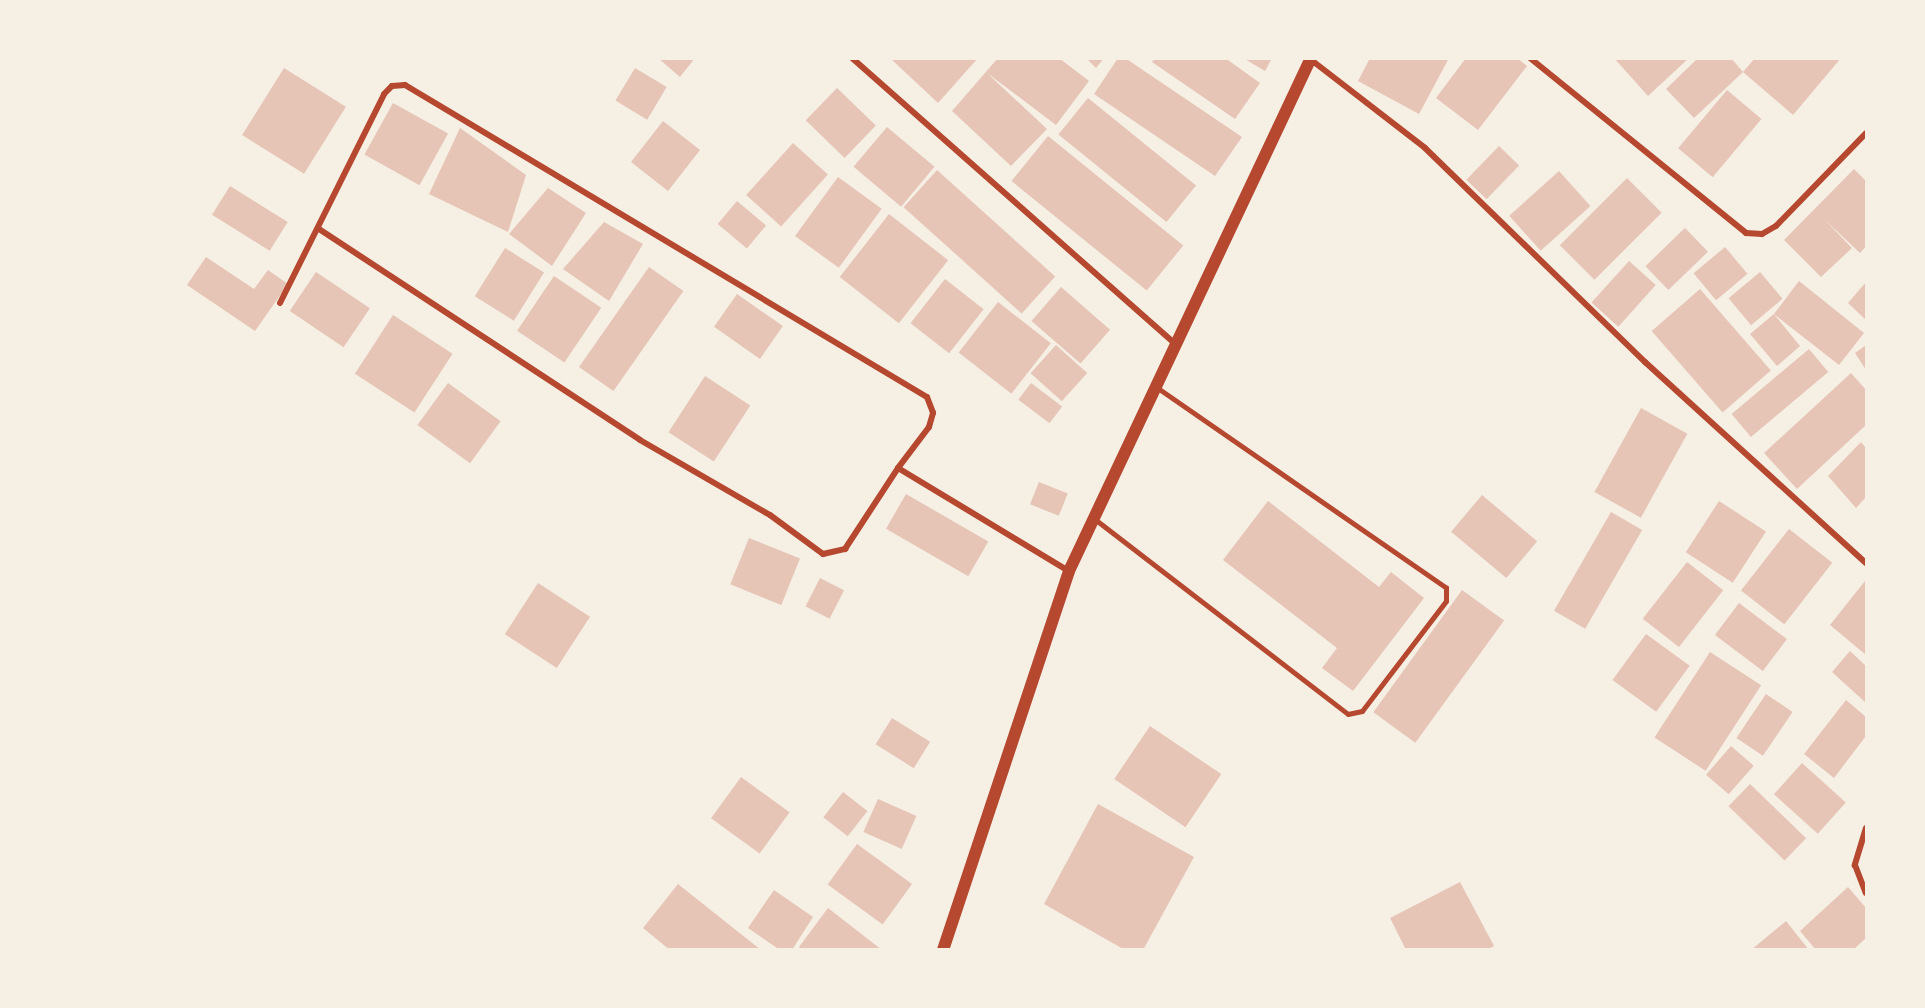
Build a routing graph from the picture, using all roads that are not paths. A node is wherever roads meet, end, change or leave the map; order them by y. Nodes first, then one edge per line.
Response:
1 (852, 58) edge
2 (1530, 58) edge
3 (1310, 59) edge
4 (1866, 133) edge
5 (319, 229) junction
6 (280, 303) dead end
7 (1174, 344) junction
8 (1155, 387) junction
9 (898, 468) junction
10 (1093, 518) junction
11 (1866, 563) edge
12 (1069, 571) junction
13 (1866, 828) edge
14 (1866, 893) edge
15 (943, 950) edge

1 - 7 street
2 - 4 street
3 - 7 main road
3 - 11 street
5 - 6 street
5 - 9 street
5 - 9 street
7 - 8 main road
8 - 10 main road
8 - 10 lane
9 - 12 street
10 - 12 main road
12 - 15 main road
13 - 14 street

